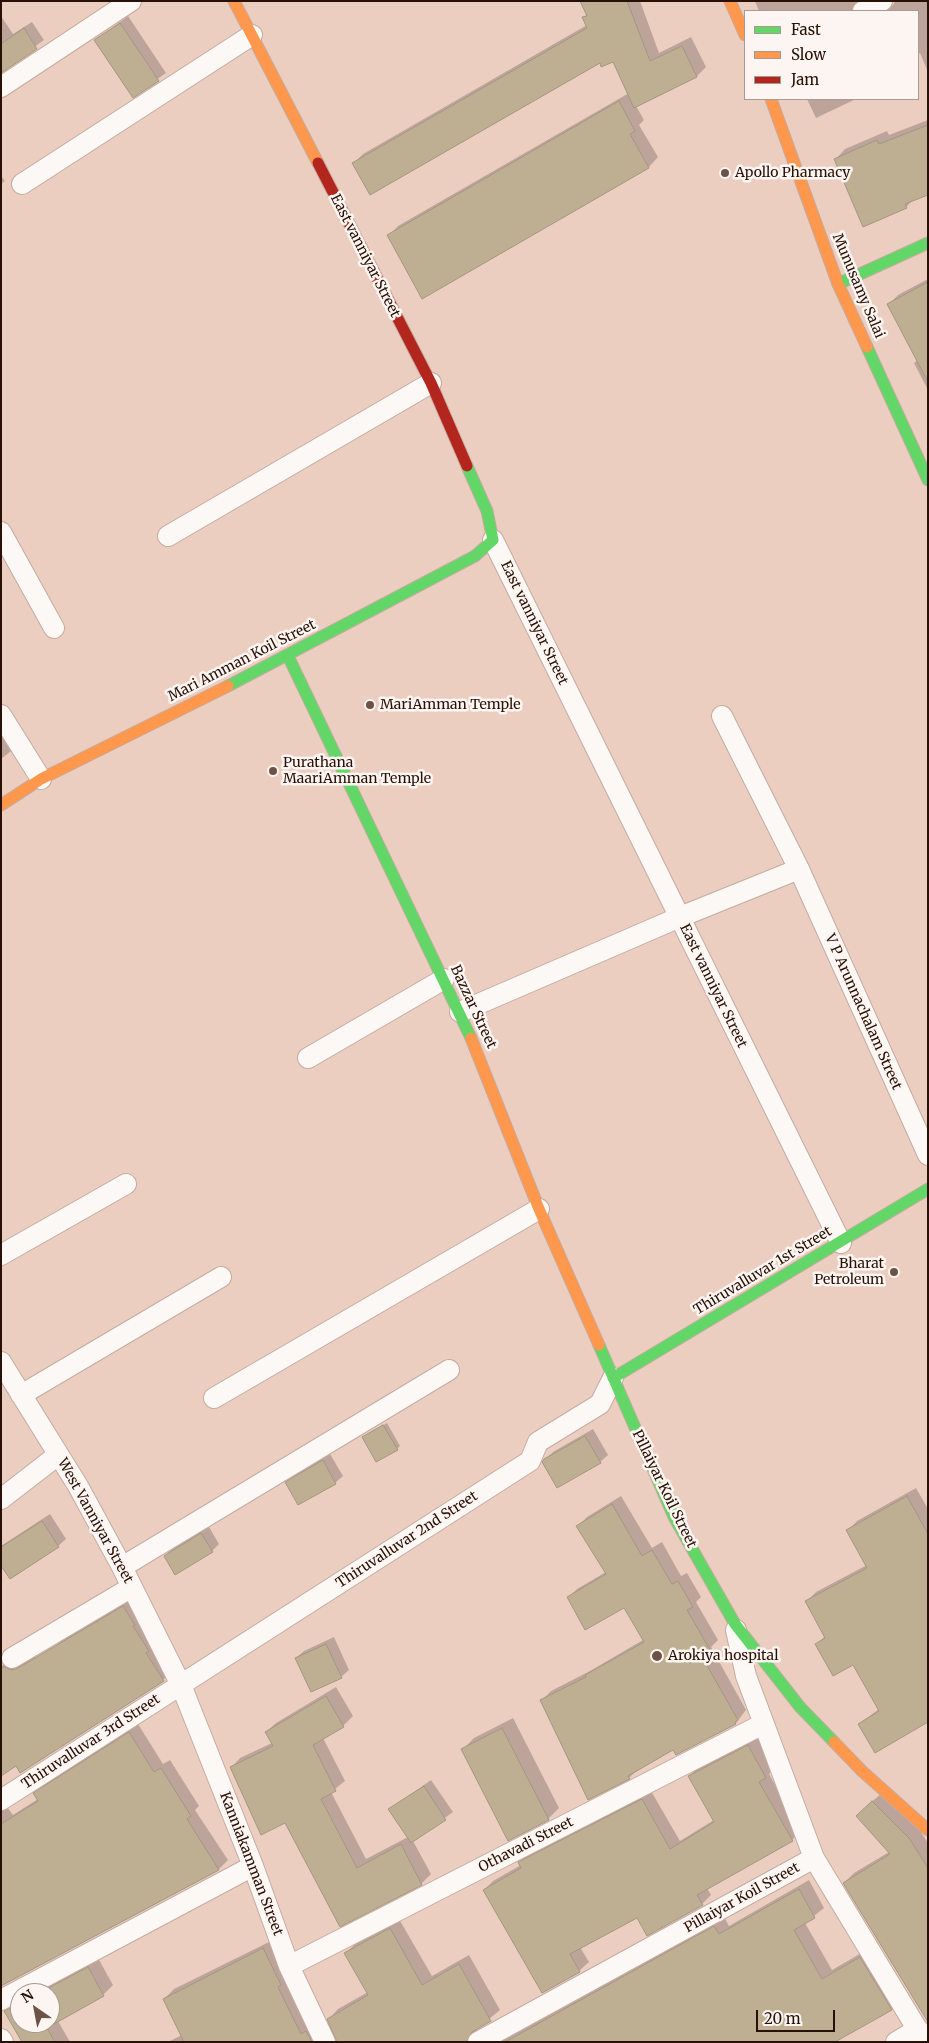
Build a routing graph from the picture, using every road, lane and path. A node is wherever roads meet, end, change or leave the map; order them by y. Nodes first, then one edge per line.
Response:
1 (131, 1) edge
2 (234, 1) edge
3 (730, 1) edge
4 (882, 1) edge
5 (865, 10) edge
6 (744, 33) edge
7 (252, 35) junction
8 (1, 87) edge
9 (771, 100) edge
10 (22, 184) dead end
11 (928, 243) edge
12 (838, 284) junction
13 (431, 383) junction
14 (928, 480) edge
15 (1, 532) edge
16 (168, 536) dead end
17 (493, 540) junction
18 (54, 628) dead end
19 (288, 656) junction
20 (1, 715) edge
21 (722, 716) dead end
22 (41, 779) junction
23 (1, 805) edge
24 (799, 869) junction
25 (680, 917) junction
26 (444, 979) junction
27 (460, 1012) junction
28 (308, 1058) dead end
29 (928, 1155) edge
30 (126, 1184) dead end
31 (928, 1189) edge
32 (539, 1209) junction
33 (841, 1243) junction
34 (1, 1255) edge
35 (221, 1277) dead end
36 (1, 1362) edge
37 (449, 1370) dead end
38 (613, 1378) junction
39 (21, 1395) junction
40 (214, 1398) dead end
41 (58, 1455) junction
42 (1, 1499) edge
43 (122, 1567) junction
44 (132, 1586) junction
45 (735, 1624) junction
46 (12, 1658) dead end
47 (181, 1685) junction
48 (763, 1724) junction
49 (1, 1800) edge
50 (928, 1830) edge
51 (814, 1858) junction
52 (252, 1866) junction
53 (289, 1966) junction
54 (1, 2000) edge
55 (922, 2036) edge
56 (325, 2042) edge
57 (478, 2042) edge
58 (896, 2042) edge

1 - 8 street
2 - 7 street, East vanniyar Street
3 - 6 street
4 - 5 street
7 - 10 street
7 - 13 street, East vanniyar Street
9 - 12 street, Munusamy Salai
11 - 12 street
12 - 14 street, Munusamy Salai
13 - 16 street
13 - 17 street, East vanniyar Street
15 - 18 street
17 - 19 street, Mari Amman Koil Street
17 - 25 street, East vanniyar Street
19 - 22 street, Mari Amman Koil Street
19 - 26 street, Bazzar Street
20 - 22 street
21 - 24 street, V P Arunnachalam Street
22 - 23 street, Mari Amman Koil Street
24 - 25 street
24 - 29 street, V P Arunnachalam Street
25 - 27 street
25 - 33 street, East vanniyar Street
26 - 27 street, Bazzar Street
26 - 28 street
27 - 32 street, Bazzar Street
30 - 34 street
31 - 33 street, Thiruvalluvar 1st Street
32 - 38 street, Bazzar Street
32 - 40 street
33 - 38 street, Thiruvalluvar 1st Street
35 - 39 street
36 - 39 street, West Vanniyar Street
37 - 43 street
38 - 45 street, Pillaiyar Koil Street
38 - 47 street, Thiruvalluvar 2nd Street
39 - 41 street, West Vanniyar Street
41 - 42 street
41 - 43 street, West Vanniyar Street
43 - 44 street, West Vanniyar Street
44 - 46 street
44 - 47 street, West Vanniyar Street
45 - 48 street, Pillaiyar Koil Street
45 - 50 street, Pillaiyar Koil Street
47 - 49 street, Thiruvalluvar 3rd Street
47 - 52 street, Kanniakamman Street
48 - 51 street, Pillaiyar Koil Street
48 - 53 street, Othavadi Street
51 - 55 street
51 - 57 street, Pillaiyar Koil Street
52 - 53 street, Kanniakamman Street
52 - 54 street
53 - 56 street, Kanniakamman Street
55 - 58 street

